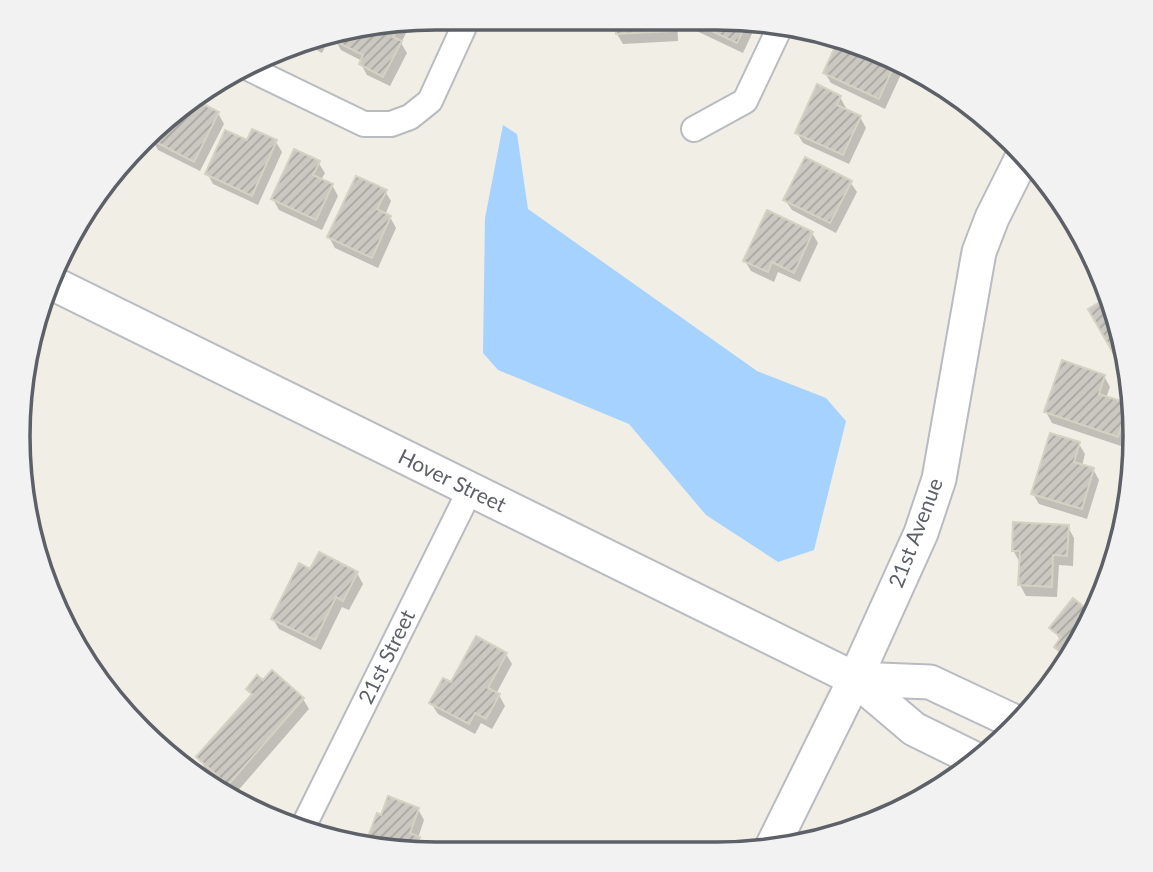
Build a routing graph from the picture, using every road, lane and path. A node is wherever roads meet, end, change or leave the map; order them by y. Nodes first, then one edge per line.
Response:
1 (462, 30) edge
2 (776, 34) edge
3 (256, 72) edge
4 (694, 129) dead end
5 (1019, 165) edge
6 (59, 286) edge
7 (470, 490) junction
8 (855, 679) junction
9 (1008, 719) edge
10 (967, 755) edge
11 (306, 821) edge
12 (777, 838) edge

1 - 3 street
2 - 4 street
5 - 8 main road, 21st Avenue
6 - 7 main road, Hover Street
7 - 8 main road, Hover Street
7 - 11 street, 21st Street
8 - 9 main road, Hover Street
8 - 10 main road, Hover Street
8 - 12 main road, 21st Avenue

